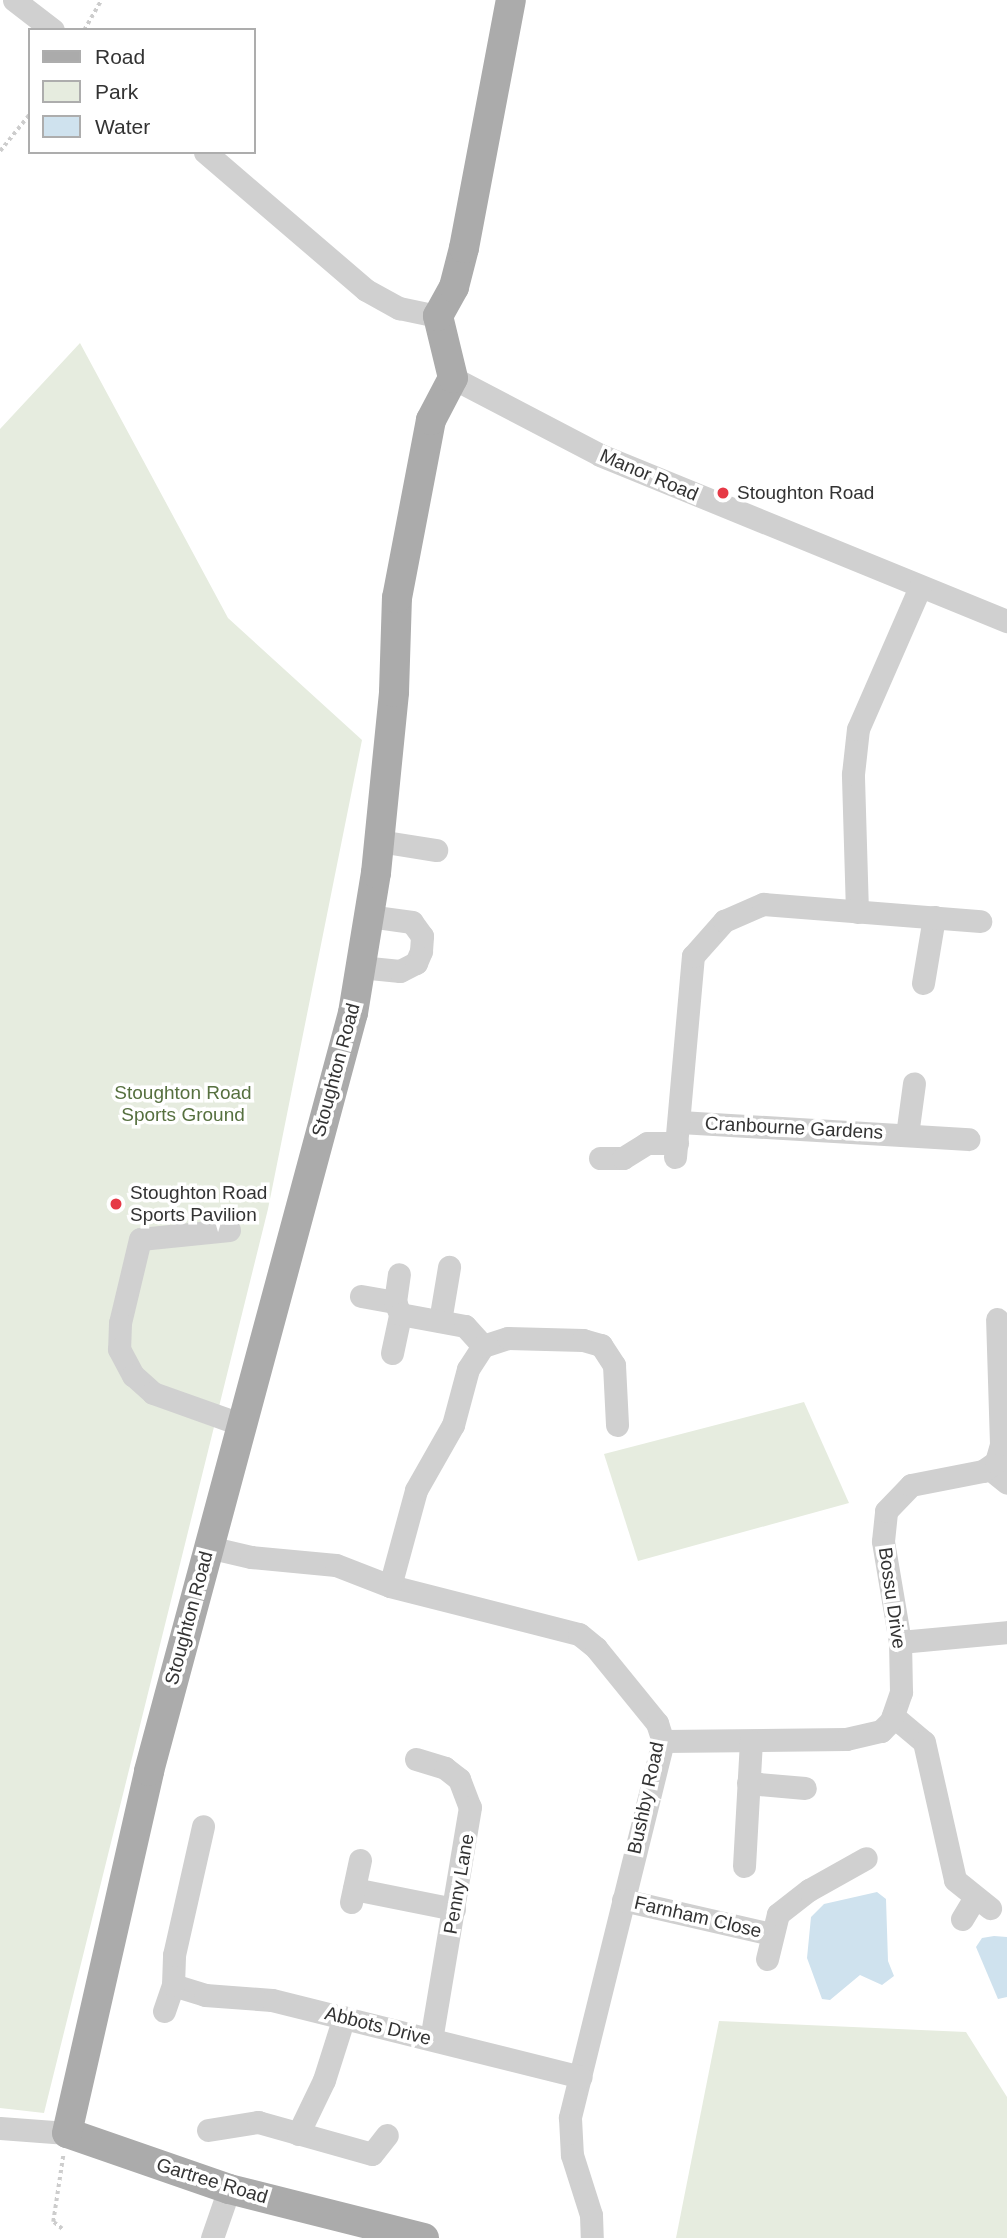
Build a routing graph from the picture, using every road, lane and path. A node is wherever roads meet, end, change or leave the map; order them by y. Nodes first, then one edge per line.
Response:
1 (14, 0) edge
2 (100, 0) edge
3 (511, 0) edge
4 (50, 28) edge
5 (85, 28) edge
6 (28, 116) edge
7 (0, 151) edge
8 (207, 154) edge
9 (438, 316) junction
10 (453, 378) junction
11 (920, 587) junction
12 (1007, 621) edge
13 (379, 841) junction
14 (436, 850) dead end
15 (856, 912) junction
16 (369, 916) junction
17 (934, 917) junction
18 (980, 921) dead end
19 (360, 967) junction
20 (923, 983) dead end
21 (914, 1083) dead end
22 (907, 1135) junction
23 (969, 1139) dead end
24 (677, 1141) junction
25 (600, 1158) dead end
26 (229, 1230) dead end
27 (449, 1267) dead end
28 (399, 1274) dead end
29 (361, 1296) dead end
30 (397, 1308) junction
31 (994, 1320) edge
32 (440, 1321) junction
33 (483, 1346) junction
34 (392, 1353) dead end
35 (240, 1424) junction
36 (617, 1426) dead end
37 (998, 1476) edge
38 (208, 1546) junction
39 (390, 1586) junction
40 (1007, 1632) edge
41 (900, 1642) junction
42 (893, 1716) junction
43 (663, 1741) junction
44 (751, 1741) junction
45 (415, 1759) dead end
46 (748, 1783) junction
47 (806, 1788) dead end
48 (203, 1826) dead end
49 (866, 1858) dead end
50 (360, 1860) dead end
51 (744, 1866) dead end
52 (623, 1900) junction
53 (454, 1909) junction
54 (962, 1919) dead end
55 (773, 1931) junction
56 (767, 1959) dead end
57 (173, 1985) junction
58 (164, 2011) dead end
59 (344, 2017) junction
60 (431, 2039) junction
61 (581, 2077) junction
62 (0, 2128) edge
63 (208, 2130) dead end
64 (67, 2133) junction
65 (387, 2135) dead end
66 (308, 2137) junction
67 (229, 2189) junction
68 (62, 2229) dead end
69 (212, 2238) edge
70 (424, 2238) edge
71 (592, 2238) edge

1 - 4 street
2 - 5 path
3 - 9 main road
6 - 7 path
8 - 9 street
9 - 10 main road
10 - 11 street, Manor Road
10 - 13 main road, Stoughton Road
11 - 12 street, Manor Road
11 - 15 street
13 - 14 street
13 - 16 main road, Stoughton Road
15 - 17 street, Cranbourne Gardens
15 - 24 street, Cranbourne Gardens
16 - 19 main road, Stoughton Road
16 - 19 street
17 - 18 street, Cranbourne Gardens
17 - 20 street
19 - 35 main road, Stoughton Road
21 - 22 street, Cranbourne Gardens
22 - 23 street, Cranbourne Gardens
22 - 24 street, Cranbourne Gardens
24 - 25 street
26 - 35 street
27 - 32 street
28 - 30 street
29 - 30 street
30 - 32 street
30 - 34 street
31 - 37 street, Bossu Drive
32 - 33 street
33 - 36 street
33 - 39 street
35 - 38 main road, Stoughton Road
37 - 41 street, Bossu Drive
38 - 39 street, Bushby Road
38 - 64 main road, Stoughton Road
39 - 43 street, Bushby Road
40 - 41 street
41 - 42 street, Bossu Drive
42 - 44 street
42 - 54 street
43 - 44 street
43 - 52 street, Bushby Road
44 - 46 street
45 - 53 street, Penny Lane
46 - 47 street
46 - 51 street
48 - 57 street
49 - 55 street
50 - 53 street
52 - 55 street, Farnham Close
52 - 61 street, Bushby Road
53 - 60 street, Penny Lane
55 - 56 street, Farnham Close
57 - 58 street
57 - 59 street, Abbots Drive
59 - 60 street, Abbots Drive
59 - 66 street
60 - 61 street, Abbots Drive
61 - 71 street, Bushby Road
62 - 64 street, Gartree Road
63 - 66 street
64 - 67 main road, Gartree Road
64 - 68 path
65 - 66 street
67 - 69 street
67 - 70 main road, Gartree Road

